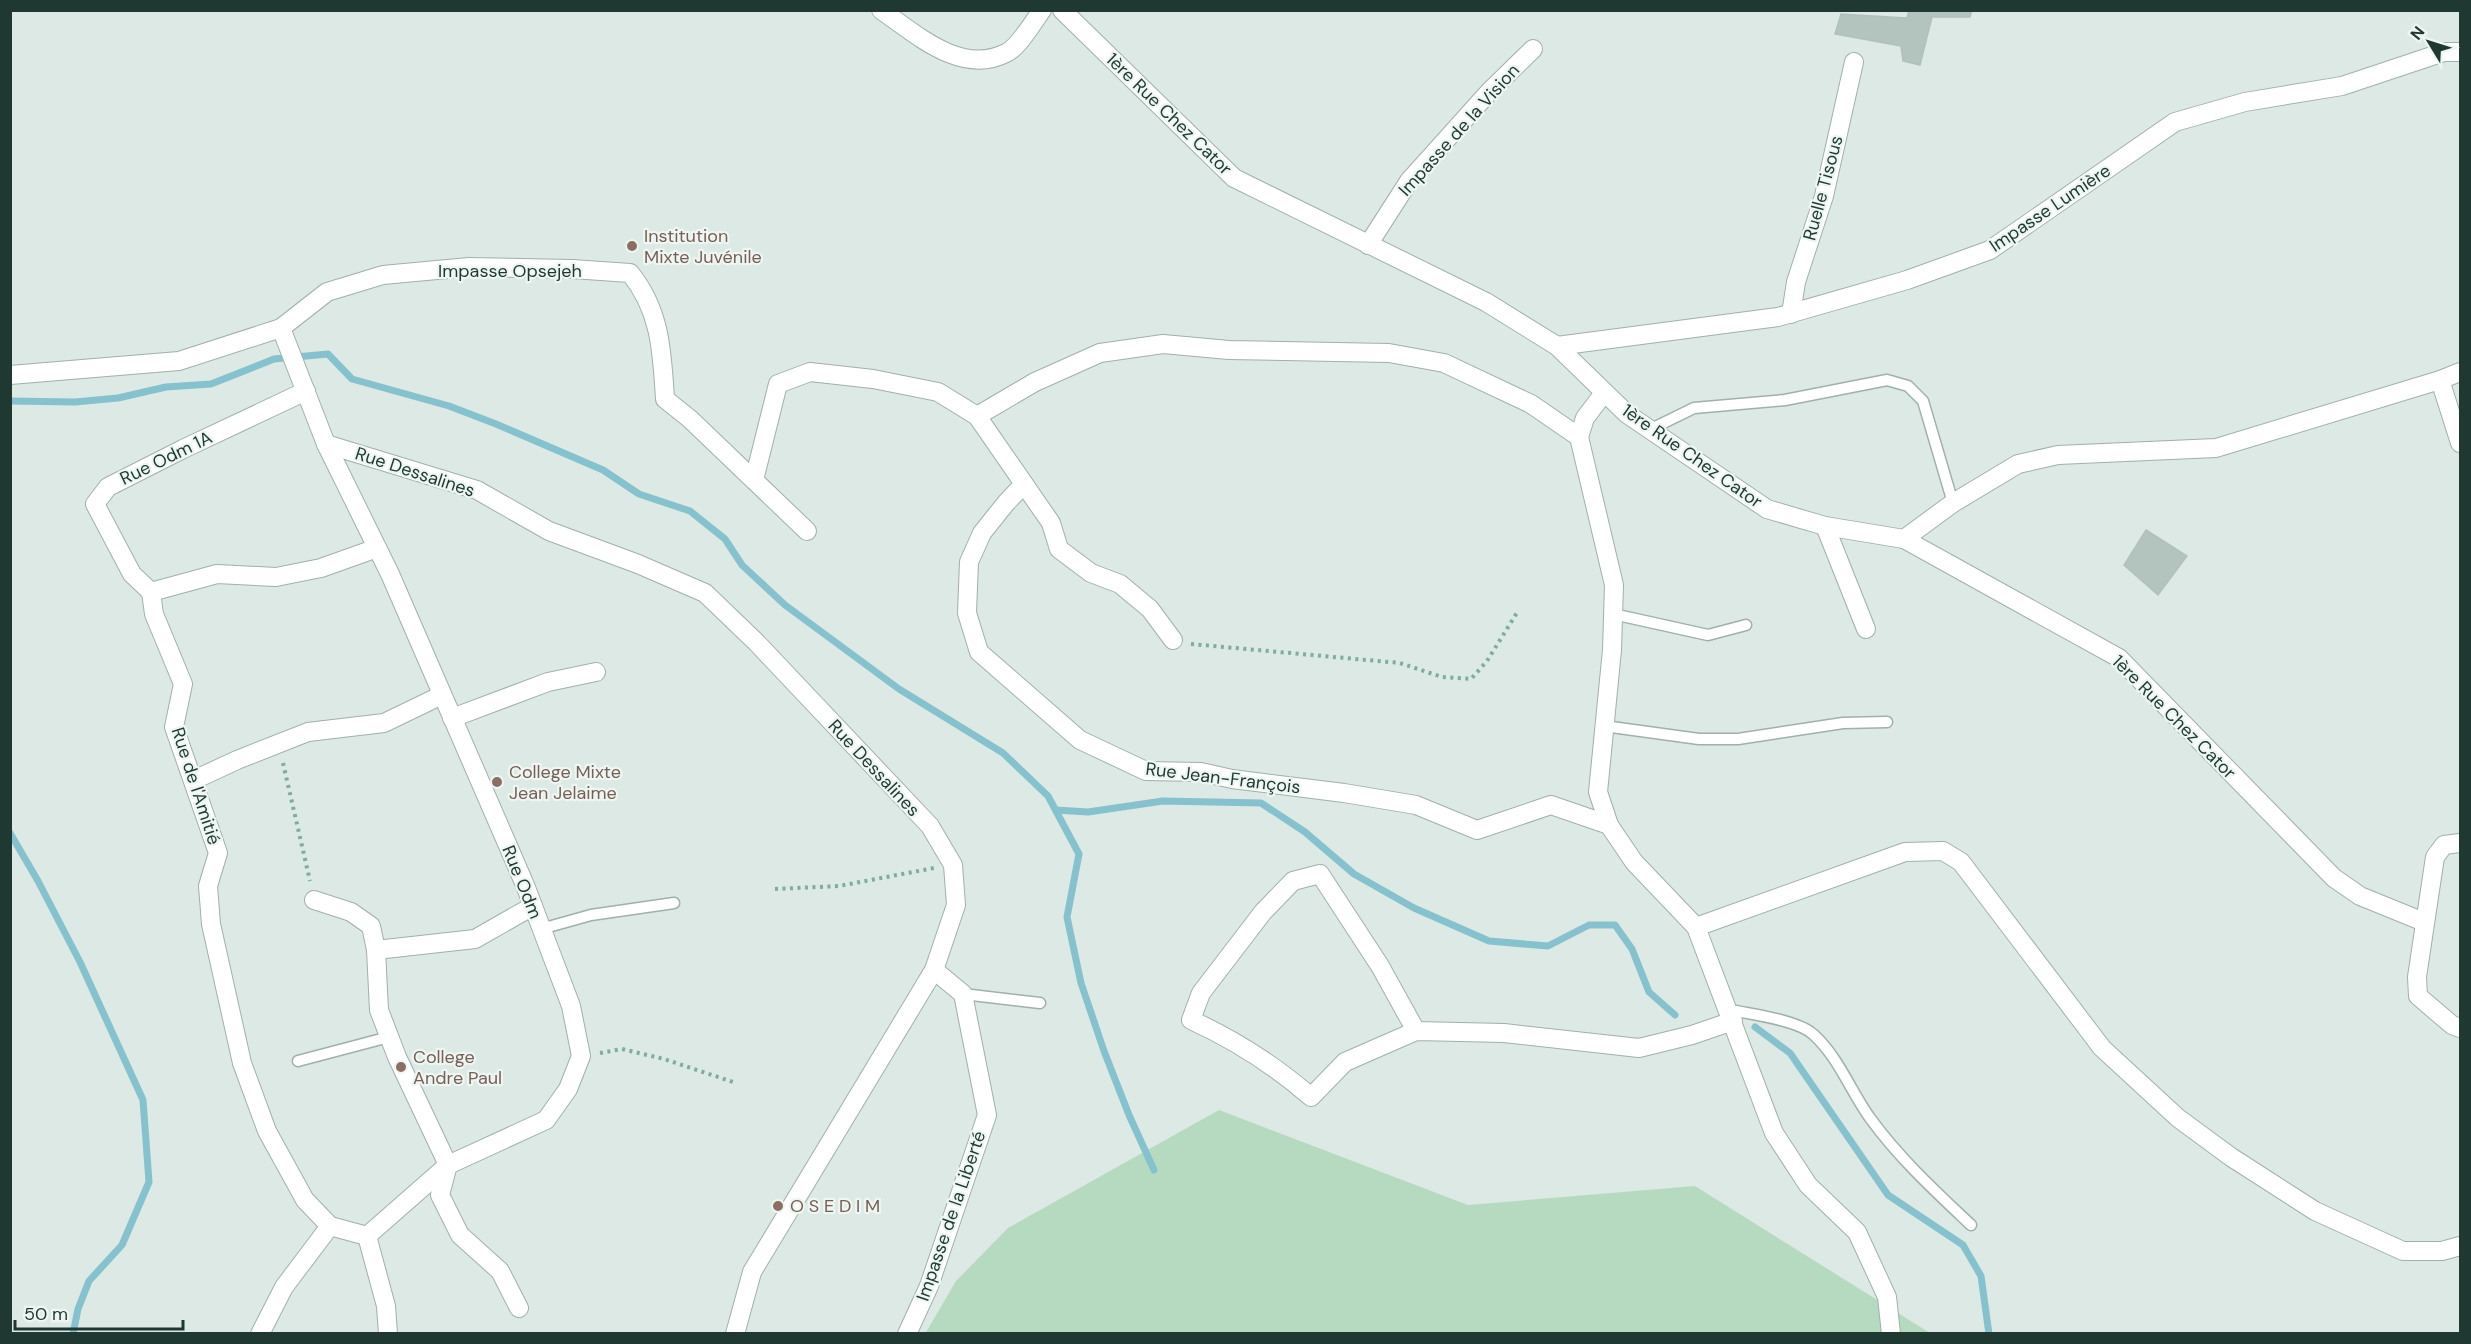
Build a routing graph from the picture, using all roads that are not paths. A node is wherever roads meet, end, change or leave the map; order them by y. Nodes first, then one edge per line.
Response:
1 (881, 10) edge
2 (1042, 10) edge
3 (1062, 10) edge
4 (1533, 49) dead end
5 (2460, 52) edge
6 (1854, 62) dead end
7 (1368, 244) junction
8 (1791, 314) junction
9 (281, 328) junction
10 (1557, 346) junction
11 (2460, 372) edge
12 (10, 375) edge
13 (2440, 380) junction
14 (306, 391) junction
15 (1604, 393) junction
16 (977, 416) junction
17 (1651, 429) junction
18 (1579, 436) junction
19 (2460, 443) edge
20 (326, 444) junction
21 (754, 480) junction
22 (1024, 484) junction
23 (1953, 503) junction
24 (1825, 526) junction
25 (807, 531) dead end
26 (1904, 539) junction
27 (377, 548) junction
28 (151, 592) junction
29 (1613, 614) junction
30 (1746, 625) dead end
31 (1866, 629) dead end
32 (1173, 640) road end
33 (596, 672) dead end
34 (442, 695) junction
35 (452, 718) junction
36 (1887, 722) dead end
37 (1604, 726) junction
38 (194, 780) junction
39 (1609, 825) junction
40 (2460, 843) edge
41 (314, 900) road end
42 (674, 903) dead end
43 (533, 906) junction
44 (2424, 922) junction
45 (1696, 927) junction
46 (542, 929) junction
47 (376, 950) junction
48 (934, 970) junction
49 (963, 994) junction
50 (1040, 1003) dead end
51 (1733, 1021) junction
52 (2460, 1028) edge
53 (1416, 1031) junction
54 (389, 1037) junction
55 (298, 1061) dead end
56 (448, 1165) junction
57 (1971, 1225) dead end
58 (330, 1226) junction
59 (367, 1236) junction
60 (2460, 1246) edge
61 (519, 1308) dead end
62 (260, 1334) edge
63 (388, 1334) edge
64 (735, 1334) edge
65 (908, 1334) edge
66 (1891, 1334) edge

1 - 2 street
3 - 7 street, 1ère Rue Chez Cator
4 - 7 street, Impasse de la Vision
5 - 8 street, Impasse Lumière
6 - 8 street, Ruelle Tisous
7 - 10 street, 1ère Rue Chez Cator
8 - 10 street, Impasse Lumière
9 - 12 street, Impasse Opsejeh
9 - 14 street, Rue Odm
9 - 21 street, Impasse Opsejeh
10 - 15 street, 1ère Rue Chez Cator
11 - 13 street
13 - 19 street
13 - 23 street
14 - 20 street, Rue Odm
14 - 28 street, Rue Odm 1A
15 - 17 street, 1ère Rue Chez Cator
15 - 18 street
16 - 18 street
16 - 21 street
16 - 22 street
17 - 23 lane
17 - 24 street, 1ère Rue Chez Cator
18 - 29 street
20 - 27 street, Rue Odm
20 - 48 street, Rue Dessalines
21 - 25 street, Impasse Opsejeh
22 - 32 street
22 - 39 street, Rue Jean-François
23 - 26 street
24 - 26 street, 1ère Rue Chez Cator
24 - 31 street
26 - 44 street, 1ère Rue Chez Cator
27 - 28 street
27 - 34 street, Rue Odm
28 - 38 street, Rue de l'Amitié
29 - 30 lane
29 - 37 street
33 - 35 street
34 - 35 street, Rue Odm
34 - 38 street
35 - 43 street, Rue Odm
36 - 37 lane
37 - 39 street
38 - 58 street, Rue de l'Amitié
39 - 45 street
40 - 44 street
41 - 47 street
42 - 46 lane
43 - 46 street, Rue Odm
43 - 47 street
44 - 52 street
45 - 51 street
45 - 60 street
46 - 56 street, Rue Odm
47 - 54 street
48 - 49 street
48 - 64 street, Rue Dessalines
49 - 50 lane
49 - 65 street, Impasse de la Liberté
51 - 53 street
51 - 57 lane
51 - 66 street
53 - 53 street
54 - 55 lane
54 - 56 street
56 - 59 street
56 - 61 street
58 - 59 street
58 - 62 street
59 - 63 street

